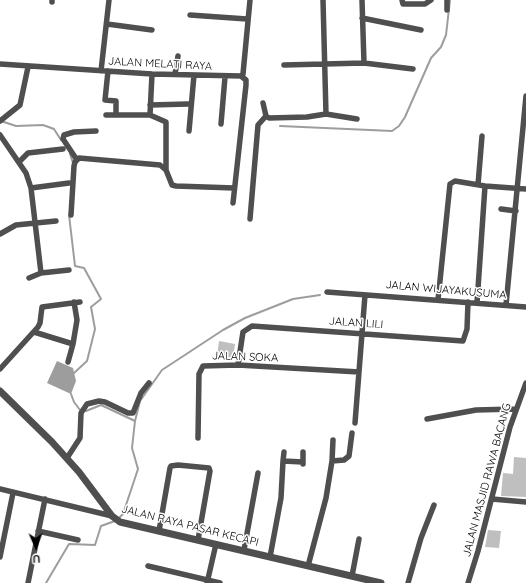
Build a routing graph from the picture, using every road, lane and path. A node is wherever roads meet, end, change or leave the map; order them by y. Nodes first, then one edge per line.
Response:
1 (109, 0) edge
2 (250, 0) edge
3 (323, 0) edge
4 (362, 0) edge
5 (402, 0) edge
6 (431, 0) edge
7 (447, 0) edge
8 (447, 10) dead end
9 (190, 15) dead end
10 (362, 18) junction
11 (248, 19) junction
12 (107, 24) junction
13 (152, 30) dead end
14 (421, 30) dead end
15 (178, 56) dead end
16 (364, 63) junction
17 (0, 64) edge
18 (284, 65) dead end
19 (325, 65) junction
20 (28, 67) junction
21 (413, 69) dead end
22 (101, 71) junction
23 (108, 71) junction
24 (152, 74) junction
25 (175, 74) junction
26 (194, 75) junction
27 (241, 76) junction
28 (225, 77) junction
29 (526, 96) edge
30 (263, 103) dead end
31 (188, 104) dead end
32 (150, 105) junction
33 (326, 114) junction
34 (106, 115) dead end
35 (116, 115) junction
36 (150, 115) junction
37 (266, 116) junction
38 (357, 119) dead end
39 (1, 120) edge
40 (221, 124) dead end
41 (96, 131) dead end
42 (189, 131) dead end
43 (0, 135) edge
44 (482, 136) dead end
45 (63, 149) dead end
46 (77, 160) junction
47 (19, 162) junction
48 (166, 170) junction
49 (69, 183) dead end
50 (478, 185) junction
51 (485, 186) junction
52 (31, 188) junction
53 (234, 188) junction
54 (518, 188) junction
55 (526, 189) edge
56 (233, 203) dead end
57 (501, 210) dead end
58 (516, 211) junction
59 (71, 215) dead end
60 (250, 219) dead end
61 (56, 221) dead end
62 (36, 222) junction
63 (0, 234) edge
64 (69, 270) dead end
65 (41, 273) junction
66 (29, 278) dead end
67 (327, 292) dead end
68 (365, 294) junction
69 (438, 300) junction
70 (74, 302) junction
71 (80, 302) dead end
72 (468, 302) junction
73 (477, 302) junction
74 (506, 305) junction
75 (526, 307) edge
76 (34, 332) junction
77 (362, 333) junction
78 (73, 344) junction
79 (68, 362) dead end
80 (238, 365) junction
81 (0, 369) edge
82 (359, 372) junction
83 (526, 382) edge
84 (149, 383) dead end
85 (0, 391) edge
86 (516, 409) junction
87 (427, 419) dead end
88 (355, 423) dead end
89 (352, 433) dead end
90 (198, 438) dead end
91 (333, 440) dead end
92 (284, 452) dead end
93 (303, 452) dead end
94 (66, 458) junction
95 (283, 461) junction
96 (332, 461) junction
97 (258, 473) dead end
98 (0, 489) edge
99 (13, 493) junction
100 (492, 498) junction
101 (45, 499) junction
102 (526, 502) edge
103 (434, 505) dead end
104 (115, 518) junction
105 (38, 531) junction
106 (159, 531) junction
107 (359, 539) dead end
108 (78, 540) dead end
109 (198, 540) junction
110 (216, 544) junction
111 (244, 550) junction
112 (0, 557) edge
113 (270, 557) junction
114 (148, 566) dead end
115 (308, 566) junction
116 (352, 576) junction
117 (207, 582) edge
118 (28, 583) edge
119 (220, 583) edge
120 (381, 583) edge
121 (408, 583) edge
122 (468, 583) edge

1 - 12 street
2 - 11 street
3 - 19 street
4 - 10 street
5 - 6 street
7 - 8 street
9 - 11 street
10 - 14 street
10 - 16 street
11 - 27 street
12 - 13 street
12 - 22 street
15 - 25 street
16 - 19 street
16 - 21 street
17 - 20 street, JALAN MELATI RAYA
18 - 19 street
19 - 33 street
20 - 22 street, JALAN MELATI RAYA
20 - 39 street
22 - 23 street, JALAN MELATI RAYA
23 - 24 street, JALAN MELATI RAYA
23 - 35 street
24 - 25 street, JALAN MELATI RAYA
24 - 32 street
25 - 26 street, JALAN MELATI RAYA
26 - 28 street, JALAN MELATI RAYA
26 - 42 street
27 - 28 street, JALAN MELATI RAYA
27 - 53 street
28 - 40 street
29 - 54 street
30 - 37 street
31 - 32 street
32 - 36 street
33 - 37 street
33 - 38 street
34 - 35 street
35 - 36 street
36 - 48 street
37 - 60 street
41 - 46 street
43 - 47 street
44 - 50 street
45 - 47 street
46 - 48 street
46 - 59 street
47 - 52 street
48 - 53 street
49 - 52 street
50 - 51 street
50 - 69 street
51 - 54 street
51 - 73 street
52 - 62 street
53 - 56 street
54 - 55 street
54 - 58 street
57 - 58 street
58 - 74 street
61 - 62 street
62 - 63 street
62 - 65 street
64 - 65 street
65 - 66 street
67 - 68 street, JALAN WIJAYAKUSUMA
68 - 69 street, JALAN WIJAYAKUSUMA
68 - 77 street
69 - 72 street, JALAN WIJAYAKUSUMA
70 - 71 street
70 - 76 street
70 - 78 street
72 - 73 street, JALAN WIJAYAKUSUMA
72 - 77 street, JALAN LILI
73 - 74 street, JALAN WIJAYAKUSUMA
74 - 75 street, JALAN WIJAYAKUSUMA
76 - 78 street
76 - 81 street
77 - 80 street, JALAN LILI
77 - 82 street
78 - 79 street
80 - 82 street, JALAN SOKA
80 - 90 street, JALAN SOKA
82 - 88 street
83 - 86 street, JALAN MASJID RAWA BACANG
84 - 94 street
85 - 94 street, JALAN RAYA PASAR KECAPI
86 - 87 street
86 - 100 street, JALAN MASJID RAWA BACANG
89 - 96 street
91 - 96 street
92 - 95 street
93 - 95 street
94 - 104 street, JALAN RAYA PASAR KECAPI
95 - 113 street
96 - 115 street
97 - 111 street
98 - 99 street
99 - 101 street
99 - 112 street
100 - 102 street
100 - 122 street, JALAN MASJID RAWA BACANG
101 - 104 street
101 - 105 street
103 - 121 street
104 - 106 street, JALAN RAYA PASAR KECAPI
105 - 108 street
105 - 118 street
106 - 109 street, JALAN RAYA PASAR KECAPI
106 - 109 street
107 - 116 street
109 - 110 street, JALAN RAYA PASAR KECAPI
110 - 111 street, JALAN RAYA PASAR KECAPI
110 - 117 street
111 - 113 street, JALAN RAYA PASAR KECAPI
113 - 115 street, JALAN RAYA PASAR KECAPI
114 - 117 street
115 - 116 street, JALAN RAYA PASAR KECAPI
116 - 120 street, JALAN RAYA PASAR KECAPI
117 - 119 street

